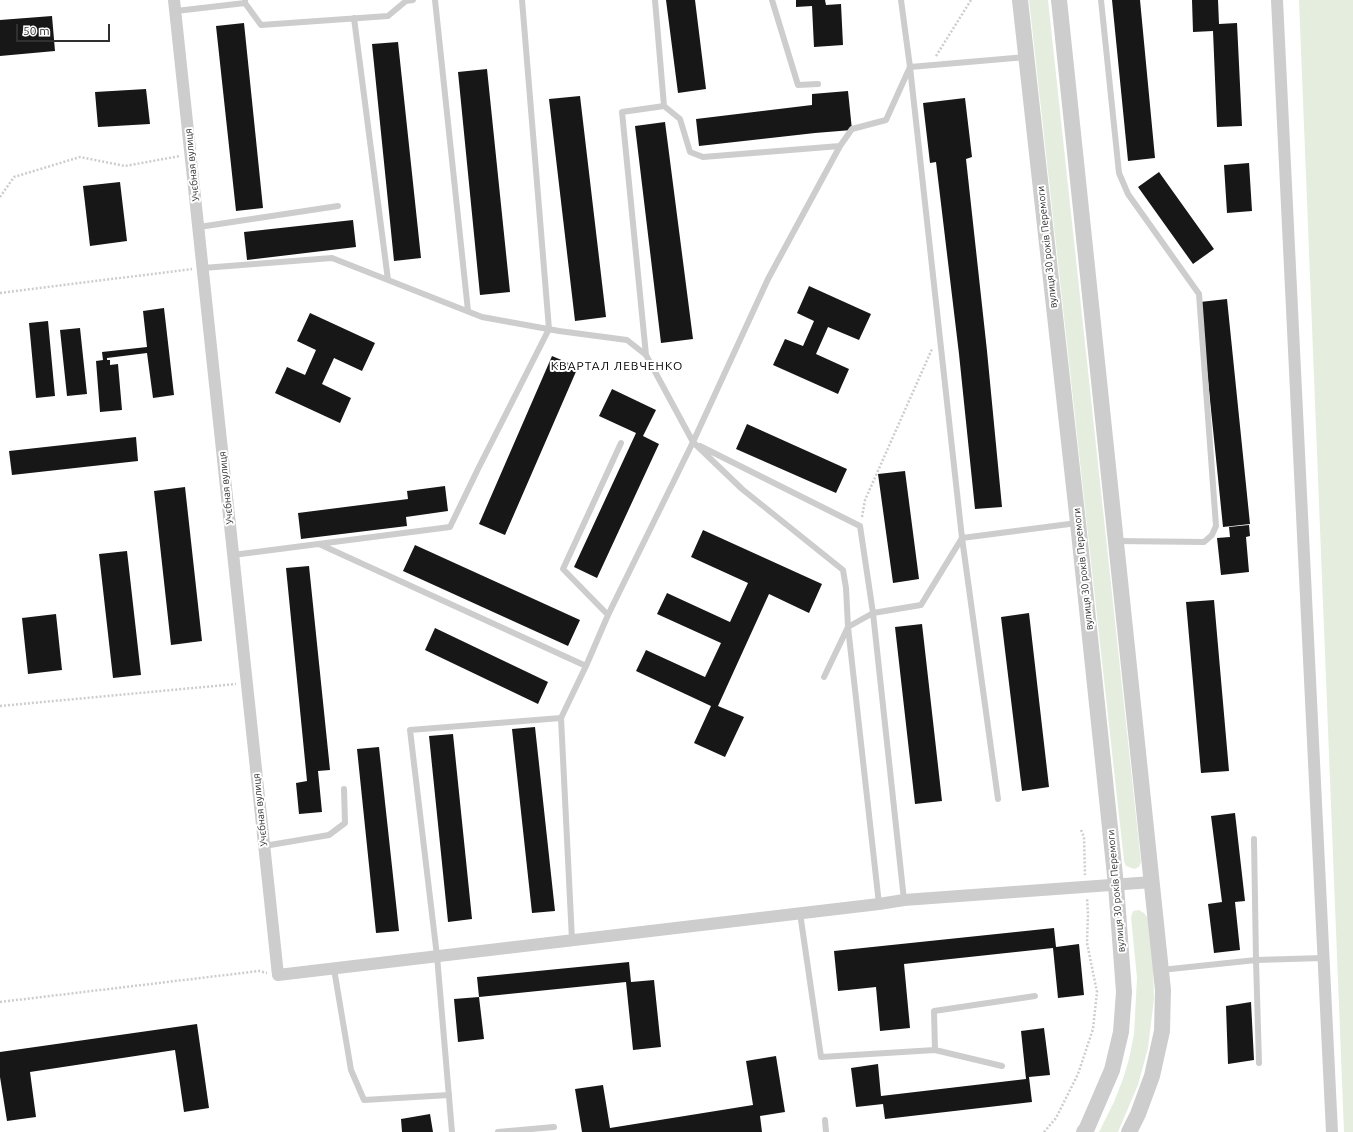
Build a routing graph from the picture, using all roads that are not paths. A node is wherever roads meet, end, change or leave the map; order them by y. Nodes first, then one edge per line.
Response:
1 (414, 0) edge
2 (435, 0) edge
3 (522, 0) edge
4 (655, 0) edge
5 (772, 0) edge
6 (901, 0) edge
7 (1020, 0) edge
8 (1059, 0) edge
9 (1101, 0) edge
10 (1277, 0) edge
11 (245, 1) edge
12 (175, 5) edge
13 (354, 18) junction
14 (1026, 56) junction
15 (910, 67) junction
16 (818, 84) dead end
17 (664, 106) junction
18 (840, 146) junction
19 (338, 206) dead end
20 (199, 227) junction
21 (203, 268) junction
22 (388, 280) junction
23 (468, 311) junction
24 (549, 329) junction
25 (646, 355) junction
26 (693, 442) junction
27 (621, 443) dead end
28 (1078, 523) junction
29 (962, 538) junction
30 (1116, 541) junction
31 (319, 544) junction
32 (233, 555) junction
33 (873, 613) junction
34 (608, 615) junction
35 (848, 626) junction
36 (586, 666) junction
37 (824, 676) dead end
38 (561, 718) junction
39 (344, 790) dead end
40 (998, 799) dead end
41 (1254, 839) dead end
42 (264, 846) junction
43 (1152, 882) junction
44 (1116, 885) junction
45 (904, 900) junction
46 (879, 904) junction
47 (800, 913) junction
48 (572, 940) junction
49 (437, 956) junction
50 (1323, 958) junction
51 (1256, 960) junction
52 (334, 969) junction
53 (1161, 970) junction
54 (1036, 996) dead end
55 (935, 1050) junction
56 (1259, 1063) dead end
57 (1002, 1066) dead end
58 (449, 1095) junction
59 (825, 1120) dead end
60 (554, 1127) dead end
61 (452, 1132) edge
62 (498, 1132) edge
63 (826, 1132) edge
64 (1084, 1132) edge
65 (1129, 1132) edge
66 (1332, 1132) edge

1 - 13 lane
2 - 23 lane
3 - 24 lane
4 - 17 lane
5 - 16 lane
6 - 15 lane
7 - 14 street, вулиця 30 років Перемоги
8 - 30 street
9 - 30 lane
10 - 50 street
11 - 12 lane
11 - 13 lane
12 - 20 street, Учєбная вулиця
13 - 22 lane
14 - 15 lane
14 - 28 street, вулиця 30 років Перемоги
15 - 18 lane
15 - 29 lane
17 - 18 lane
17 - 25 lane
18 - 26 lane
19 - 20 lane
20 - 21 street, Учєбная вулиця
21 - 22 lane
21 - 32 street, Учєбная вулиця
22 - 23 lane
23 - 24 lane
24 - 25 lane
24 - 31 lane
25 - 26 lane
26 - 33 lane
26 - 34 lane
26 - 35 lane
27 - 34 lane
28 - 29 lane
28 - 44 street, вулиця 30 років Перемоги
29 - 33 lane
29 - 40 lane
30 - 43 street
31 - 32 lane
31 - 36 lane
32 - 42 street, Учєбная вулиця
33 - 35 lane
33 - 45 lane
34 - 36 lane
35 - 37 lane
35 - 46 lane
36 - 38 lane
38 - 48 lane
38 - 49 lane
39 - 42 lane
41 - 51 lane
42 - 52 street, Учєбная вулиця
43 - 44 street
43 - 53 street
44 - 45 street
44 - 64 street, вулиця 30 років Перемоги
45 - 46 street
46 - 47 street
47 - 48 street
47 - 55 lane
48 - 49 street
49 - 52 street
49 - 58 lane
50 - 51 lane
50 - 66 street
51 - 53 lane
51 - 56 lane
52 - 58 lane
53 - 65 street
54 - 55 lane
55 - 57 lane
58 - 61 lane
59 - 63 lane
60 - 62 lane

